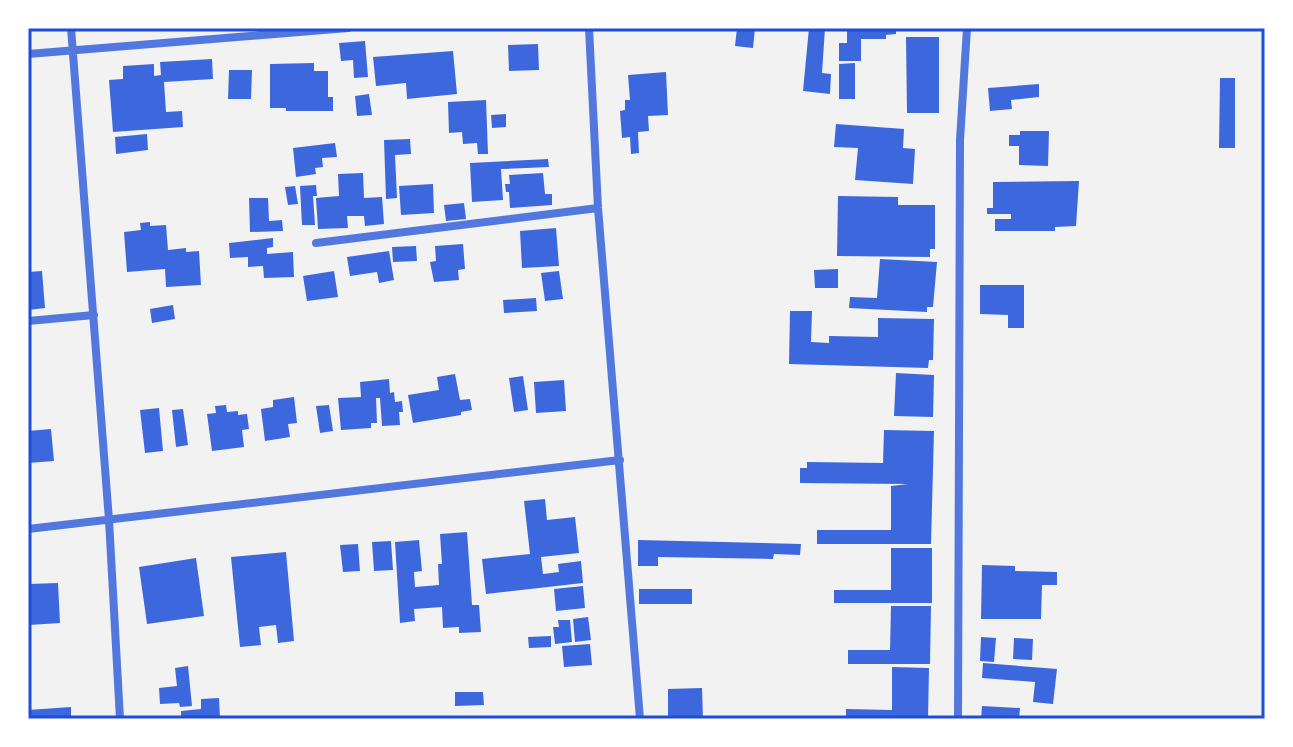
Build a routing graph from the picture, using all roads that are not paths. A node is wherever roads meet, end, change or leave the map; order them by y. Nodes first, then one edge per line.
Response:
1 (71, 28) edge
2 (348, 28) edge
3 (589, 28) edge
4 (967, 28) edge
5 (72, 51) junction
6 (28, 54) edge
7 (598, 208) junction
8 (316, 243) dead end
9 (94, 315) junction
10 (28, 321) edge
11 (620, 460) junction
12 (109, 520) junction
13 (28, 529) edge
14 (120, 719) edge
15 (640, 719) edge
16 (958, 719) edge

1 - 5 street
2 - 5 street
3 - 7 street
4 - 16 street
5 - 6 street
5 - 9 street
7 - 8 street
7 - 11 street
9 - 10 street
9 - 12 street
11 - 12 street
11 - 15 street
12 - 13 street
12 - 14 street

